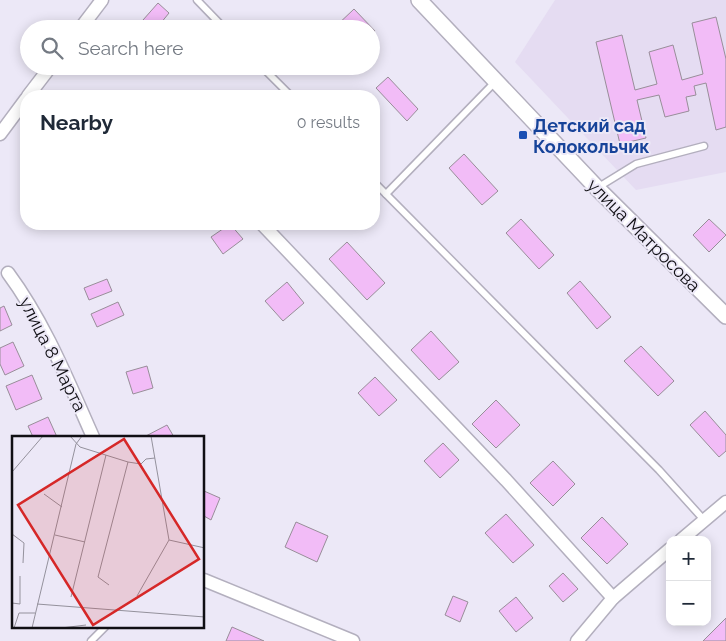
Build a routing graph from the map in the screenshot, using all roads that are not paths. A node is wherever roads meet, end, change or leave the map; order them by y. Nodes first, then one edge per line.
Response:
1 (102, 0) edge
2 (197, 0) edge
3 (420, 0) edge
4 (87, 20) edge
5 (216, 20) edge
6 (44, 75) edge
7 (270, 75) edge
8 (496, 81) junction
9 (33, 90) edge
10 (284, 90) edge
11 (20, 107) edge
12 (0, 134) edge
13 (704, 146) dead end
14 (380, 188) edge
15 (597, 188) junction
16 (386, 194) junction
17 (268, 230) edge
18 (8, 273) dead end
19 (726, 316) edge
20 (93, 436) edge
21 (726, 502) edge
22 (704, 520) junction
23 (686, 536) edge
24 (666, 552) edge
25 (205, 580) edge
26 (614, 598) junction
27 (104, 628) edge
28 (91, 641) edge
29 (353, 641) edge
30 (576, 641) edge

1 - 4 street
2 - 5 lane
3 - 8 street, улица Матросова
6 - 9 street
7 - 10 lane
8 - 15 street, улица Матросова
8 - 16 lane
11 - 12 street
13 - 15 lane
14 - 16 lane
15 - 19 street, улица Матросова
16 - 22 lane
17 - 26 street
18 - 20 street, улица 8 Марта
21 - 22 street
22 - 23 street
24 - 26 street
25 - 29 street
26 - 30 street
27 - 28 lane

